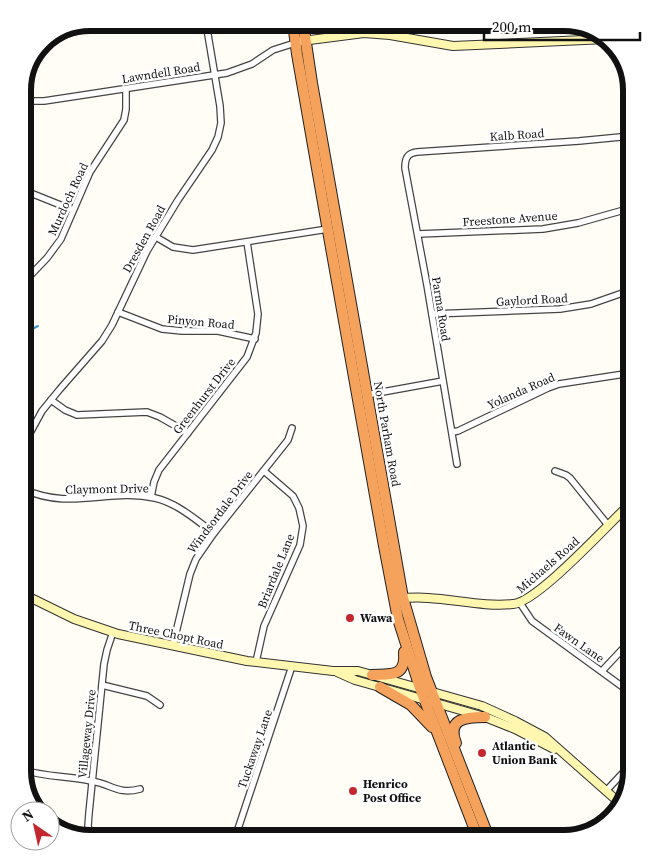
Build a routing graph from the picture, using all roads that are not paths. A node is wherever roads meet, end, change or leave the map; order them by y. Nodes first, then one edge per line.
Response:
1 (208, 31) edge
2 (296, 31) edge
3 (302, 31) edge
4 (594, 40) edge
5 (300, 42) junction
6 (215, 75) junction
7 (126, 89) junction
8 (31, 101) edge
9 (623, 137) edge
10 (406, 158) joint
11 (31, 193) edge
12 (73, 210) junction
13 (623, 210) edge
14 (332, 228) junction
15 (418, 234) junction
16 (156, 237) junction
17 (247, 242) junction
18 (31, 274) edge
19 (623, 293) edge
20 (118, 312) junction
21 (432, 314) junction
22 (254, 339) junction
23 (623, 373) edge
24 (442, 381) junction
25 (362, 396) junction
26 (51, 400) junction
27 (292, 428) dead end
28 (31, 431) edge
29 (452, 432) junction
30 (188, 433) junction
31 (457, 464) dead end
32 (264, 471) junction
33 (555, 472) dead end
34 (31, 492) edge
35 (151, 497) junction
36 (623, 511) edge
37 (608, 524) junction
38 (214, 533) junction
39 (31, 598) edge
40 (399, 599) junction
41 (520, 603) junction
42 (113, 632) junction
43 (405, 641) junction
44 (172, 645) junction
45 (623, 649) edge
46 (256, 662) junction
47 (292, 666) junction
48 (333, 670) junction
49 (602, 671) junction
50 (372, 675) junction
51 (102, 685) junction
52 (623, 686) edge
53 (380, 687) junction
54 (420, 688) junction
55 (432, 692) junction
56 (424, 700) junction
57 (436, 703) junction
58 (160, 706) dead end
59 (485, 717) junction
60 (438, 735) junction
61 (562, 753) junction
62 (31, 773) edge
63 (623, 774) edge
64 (464, 775) junction
65 (92, 781) junction
66 (140, 789) dead end
67 (606, 791) junction
68 (615, 799) edge
69 (89, 830) edge
70 (238, 830) edge
71 (475, 830) edge
72 (486, 830) edge

1 - 6 street, Dresden Road
2 - 5 highway, North Parham Road
3 - 5 highway, North Parham Road
4 - 5 main road
5 - 6 street, Lawndell Road
5 - 14 highway, North Parham Road
6 - 7 street, Lawndell Road
6 - 16 street, Dresden Road
7 - 8 street, Lawndell Road
7 - 12 street, Murdoch Road
9 - 10 street, Kalb Road
10 - 15 street, Parma Road
11 - 12 street
12 - 18 street, Murdoch Road
13 - 15 street, Freestone Avenue
14 - 17 street
14 - 25 highway, North Parham Road
15 - 21 street, Parma Road
16 - 17 street
16 - 20 street, Dresden Road
17 - 22 street, Greenhurst Drive
19 - 21 street, Gaylord Road
20 - 22 street, Pinyon Road
20 - 26 street, Dresden Road
21 - 24 street, Parma Road
22 - 30 street, Greenhurst Drive
23 - 29 street, Yolanda Road
24 - 25 street
24 - 29 street, Parma Road
25 - 40 highway, North Parham Road
26 - 28 street, Dresden Road
26 - 30 street
27 - 32 street, Windsordale Drive
29 - 31 street, Parma Road
30 - 35 street, Greenhurst Drive
32 - 38 street, Windsordale Drive
32 - 46 street, Briardale Lane
33 - 37 street
34 - 35 street, Claymont Drive
35 - 38 street, Claymont Drive
36 - 37 main road, Michaels Road
37 - 41 main road, Michaels Road
38 - 44 street, Windsordale Drive
39 - 42 main road, Three Chopt Road
40 - 41 main road, Michaels Road
40 - 43 highway, North Parham Road
40 - 55 highway, North Parham Road
41 - 49 street, Fawn Lane
42 - 44 main road, Three Chopt Road
42 - 51 street, Villageway Drive
43 - 50 highway
43 - 54 highway, North Parham Road
44 - 46 main road, Three Chopt Road
45 - 49 street
46 - 47 main road, Three Chopt Road
47 - 48 main road, Three Chopt Road
47 - 70 street, Tuckaway Lane
48 - 50 main road, Three Chopt Road
48 - 53 main road, Three Chopt Road
49 - 52 street, Fawn Lane
50 - 54 main road, Three Chopt Road
51 - 58 street
51 - 65 street, Villageway Drive
53 - 56 main road, Three Chopt Road
53 - 60 highway
54 - 55 main road, Three Chopt Road
54 - 56 highway, North Parham Road
55 - 57 highway, North Parham Road
55 - 61 main road, Three Chopt Road
56 - 57 main road, Three Chopt Road
56 - 60 highway, North Parham Road
57 - 59 main road, Three Chopt Road
57 - 64 highway, North Parham Road
59 - 61 main road, Three Chopt Road
59 - 64 highway
60 - 71 highway, North Parham Road
61 - 67 main road, Three Chopt Road
62 - 65 street
63 - 67 street
64 - 72 highway, North Parham Road
65 - 66 street
65 - 69 street, Villageway Drive
67 - 68 main road, Three Chopt Road

